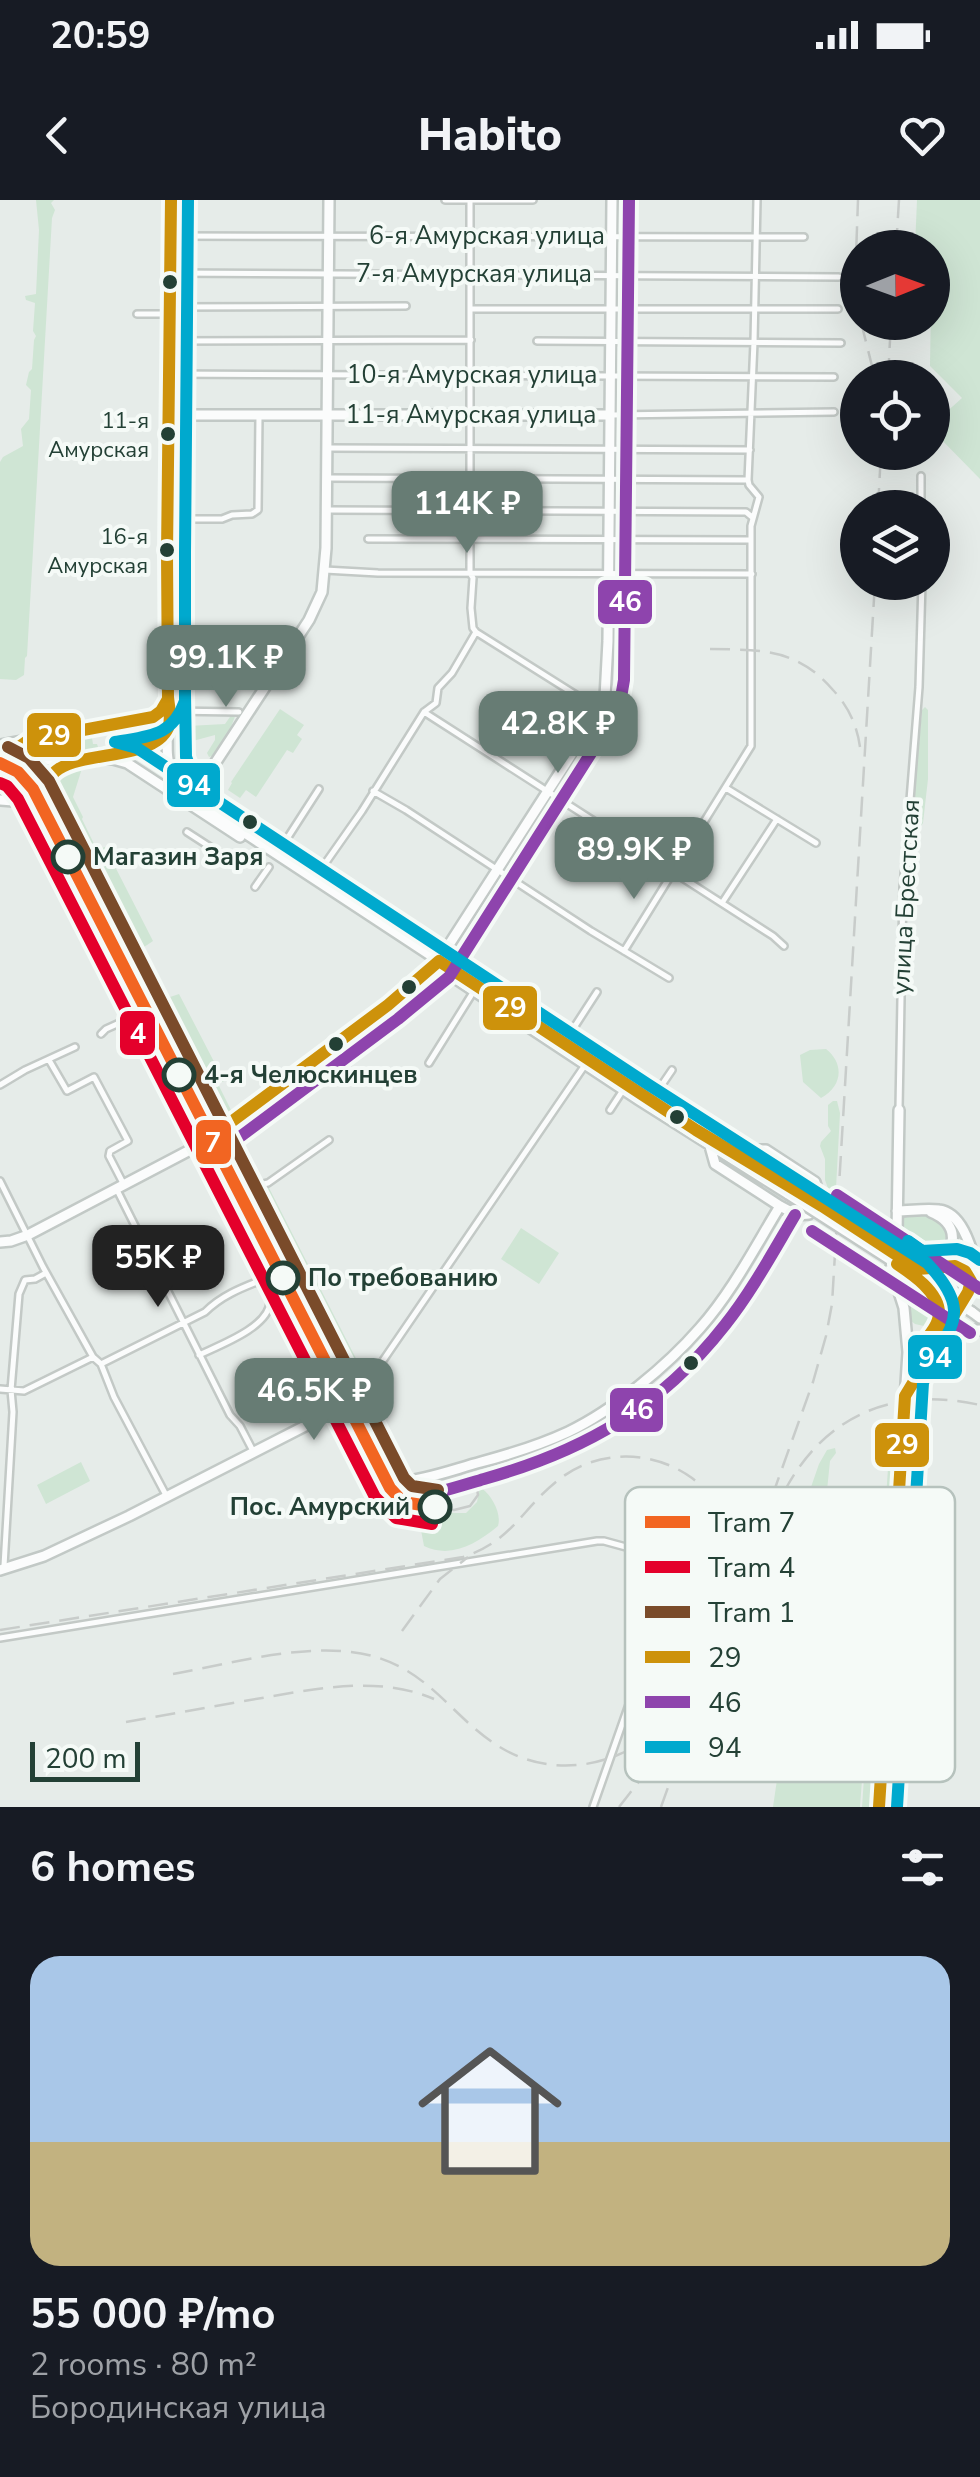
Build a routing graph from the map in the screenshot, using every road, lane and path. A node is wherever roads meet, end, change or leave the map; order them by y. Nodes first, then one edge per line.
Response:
1 (171, 200) edge
2 (329, 200) edge
3 (445, 200) edge
4 (470, 200) edge
5 (533, 200) edge
6 (612, 200) edge
7 (757, 200) edge
8 (171, 236) junction
9 (328, 236) junction
10 (470, 236) junction
11 (756, 236) junction
12 (611, 237) junction
13 (804, 237) dead end
14 (170, 273) junction
15 (328, 274) junction
16 (468, 274) junction
17 (611, 274) junction
18 (754, 275) junction
19 (839, 276) dead end
20 (328, 306) junction
21 (406, 306) dead end
22 (610, 308) junction
23 (754, 308) junction
24 (470, 309) junction
25 (170, 310) junction
26 (838, 310) dead end
27 (136, 314) dead end
28 (471, 340) junction
29 (170, 341) junction
30 (537, 341) dead end
31 (328, 342) junction
32 (610, 342) junction
33 (754, 342) junction
34 (841, 343) dead end
35 (169, 374) junction
36 (328, 374) junction
37 (471, 376) junction
38 (610, 376) junction
39 (753, 376) junction
40 (834, 377) dead end
41 (834, 412) dead end
42 (752, 414) junction
43 (169, 415) junction
44 (259, 415) junction
45 (327, 415) junction
46 (471, 415) junction
47 (610, 416) junction
48 (327, 448) junction
49 (471, 449) junction
50 (610, 449) junction
51 (750, 450) junction
52 (921, 476) dead end
53 (326, 478) junction
54 (610, 479) junction
55 (470, 480) junction
56 (748, 480) junction
57 (921, 490) edge
58 (326, 510) junction
59 (470, 510) junction
60 (609, 510) junction
61 (752, 517) junction
62 (168, 519) junction
63 (368, 539) dead end
64 (470, 540) junction
65 (750, 540) junction
66 (609, 541) junction
67 (325, 570) junction
68 (470, 573) junction
69 (608, 573) junction
70 (752, 574) junction
71 (921, 600) edge
72 (476, 632) junction
73 (168, 646) junction
74 (198, 646) dead end
75 (168, 699) junction
76 (600, 710) junction
77 (170, 711) junction
78 (239, 712) dead end
79 (424, 712) junction
80 (153, 717) junction
81 (167, 733) junction
82 (44, 738) junction
83 (30, 740) junction
84 (0, 745) edge
85 (0, 754) edge
86 (106, 757) junction
87 (18, 758) junction
88 (44, 758) junction
89 (66, 762) junction
90 (319, 788) dead end
91 (726, 788) junction
92 (549, 791) junction
93 (373, 792) junction
94 (47, 799) junction
95 (0, 800) edge
96 (192, 803) junction
97 (777, 819) junction
98 (187, 832) dead end
99 (816, 843) dead end
100 (281, 848) dead end
101 (221, 854) dead end
102 (268, 867) dead end
103 (498, 870) junction
104 (674, 870) junction
105 (315, 879) junction
106 (255, 888) dead end
107 (722, 903) junction
108 (784, 946) dead end
109 (624, 951) junction
110 (438, 963) junction
111 (670, 978) dead end
112 (475, 990) junction
113 (597, 992) dead end
114 (155, 1007) junction
115 (101, 1034) dead end
116 (564, 1043) junction
117 (75, 1048) dead end
118 (49, 1060) junction
119 (587, 1062) junction
120 (429, 1063) dead end
121 (672, 1070) dead end
122 (0, 1084) edge
123 (623, 1090) junction
124 (657, 1092) dead end
125 (610, 1110) dead end
126 (899, 1110) joint
127 (219, 1131) junction
128 (328, 1140) dead end
129 (710, 1146) junction
130 (766, 1150) junction
131 (726, 1153) junction
132 (715, 1164) junction
133 (762, 1170) junction
134 (0, 1181) edge
135 (246, 1187) junction
136 (121, 1188) junction
137 (790, 1191) junction
138 (820, 1198) dead end
139 (780, 1206) junction
140 (924, 1210) junction
141 (898, 1212) junction
142 (809, 1214) dead end
143 (28, 1235) junction
144 (0, 1242) edge
145 (894, 1248) dead end
146 (891, 1267) dead end
147 (289, 1268) junction
148 (932, 1268) junction
149 (912, 1270) junction
150 (978, 1272) edge
151 (46, 1273) junction
152 (276, 1295) dead end
153 (960, 1298) junction
154 (976, 1312) edge
155 (906, 1318) junction
156 (184, 1323) junction
157 (935, 1324) junction
158 (980, 1330) edge
159 (941, 1336) junction
160 (200, 1355) junction
161 (93, 1358) junction
162 (101, 1364) junction
163 (909, 1380) junction
164 (0, 1389) edge
165 (10, 1390) junction
166 (356, 1400) junction
167 (253, 1451) junction
168 (900, 1487) edge
169 (167, 1497) junction
170 (4, 1501) edge
171 (625, 1547) edge
172 (2, 1570) edge
173 (0, 1638) edge
174 (625, 1716) edge
175 (880, 1782) edge
176 (593, 1807) edge
177 (878, 1807) edge

1 - 8 main road
2 - 9 main road
3 - 4 street
4 - 5 street
4 - 10 street
6 - 12 main road
7 - 11 street
8 - 9 street, 6-я Амурская улица
8 - 14 main road
9 - 10 street, 6-я Амурская улица
9 - 15 main road
10 - 12 street, 6-я Амурская улица
10 - 16 street
11 - 12 street, 6-я Амурская улица
11 - 13 street, 6-я Амурская улица
11 - 18 street
12 - 17 main road
14 - 15 street, 7-я Амурская улица
14 - 25 main road
15 - 16 street, 7-я Амурская улица
15 - 20 main road
16 - 17 street, 7-я Амурская улица
16 - 24 street
17 - 18 street, 7-я Амурская улица
17 - 22 main road
18 - 19 street, 7-я Амурская улица
18 - 23 street
20 - 21 street
20 - 25 street
20 - 31 main road
22 - 23 street
22 - 24 street
22 - 32 main road
23 - 26 street
23 - 33 street
24 - 28 street
25 - 27 street
25 - 29 main road
28 - 31 street
28 - 37 street
29 - 31 street
29 - 35 main road
30 - 32 street
31 - 36 main road
32 - 33 street
32 - 38 main road
33 - 34 street
33 - 39 street
35 - 36 street, 10-я Амурская улица
35 - 43 main road
36 - 37 street, 10-я Амурская улица
36 - 45 main road
37 - 38 street, 10-я Амурская улица
37 - 46 street
38 - 39 street, 10-я Амурская улица
38 - 47 main road
39 - 40 street, 10-я Амурская улица
39 - 42 street
41 - 42 street, 11-я Амурская улица
42 - 47 street, 11-я Амурская улица
42 - 51 street
43 - 44 main road, 11-я Амурская улица
43 - 62 main road
44 - 45 main road, 11-я Амурская улица
44 - 62 street
45 - 46 main road, 11-я Амурская улица
45 - 48 main road
46 - 47 main road, 11-я Амурская улица
46 - 49 street
47 - 50 main road
48 - 49 street
48 - 53 main road
49 - 50 street
49 - 55 street
50 - 51 street
50 - 54 main road
51 - 56 street
52 - 57 street
53 - 55 street
53 - 58 main road
54 - 55 street
54 - 56 street
54 - 60 main road
55 - 59 street
56 - 61 street
58 - 59 street
58 - 67 main road
59 - 60 street
59 - 64 street
60 - 61 street
60 - 66 main road
61 - 65 street
62 - 73 main road
63 - 64 street
64 - 66 street
64 - 68 street
65 - 66 street
65 - 70 street
66 - 69 main road
67 - 68 street
67 - 96 main road
68 - 69 street
68 - 72 street
69 - 70 street
69 - 76 main road
70 - 91 street
71 - 126 street, улица Брестская
72 - 76 street
72 - 79 street
73 - 74 street
73 - 75 main road
75 - 77 main road
75 - 80 main road
76 - 92 main road
77 - 78 street
77 - 81 main road
79 - 92 street
79 - 93 street
80 - 81 main road
80 - 82 main road
81 - 86 main road
81 - 96 main road
82 - 83 main road
82 - 88 main road
83 - 84 main road
83 - 87 main road
85 - 87 main road
86 - 89 main road
86 - 96 main road
87 - 88 main road
87 - 94 main road
88 - 89 main road
89 - 94 main road
90 - 100 street
91 - 97 street
91 - 104 street
92 - 103 main road
92 - 104 street
93 - 103 street
93 - 105 street
94 - 95 main road
94 - 114 main road
96 - 105 main road
96 - 110 main road
97 - 99 street
97 - 107 street
98 - 101 street
102 - 106 street
103 - 109 street
103 - 110 main road
104 - 107 street
104 - 109 street
105 - 110 main road
107 - 108 street
109 - 111 street
110 - 112 main road
110 - 127 main road
112 - 116 main road
112 - 119 main road
112 - 120 street
113 - 116 street
114 - 115 street
114 - 127 main road
116 - 119 main road
117 - 118 street
118 - 122 street
118 - 136 street
119 - 123 main road
119 - 131 main road
119 - 166 street
121 - 124 street
123 - 125 street
123 - 129 main road
126 - 141 main road, улица Брестская
127 - 135 main road
127 - 136 main road
128 - 135 street
129 - 131 main road
129 - 132 main road
130 - 131 main road
130 - 133 main road
130 - 138 main road
131 - 132 main road
131 - 133 main road
131 - 137 main road
132 - 139 main road
133 - 137 main road
134 - 143 street
135 - 147 main road
136 - 143 main road
136 - 156 street
137 - 149 main road, bridge
139 - 142 main road
139 - 166 main road
140 - 141 main road
140 - 148 main road
140 - 150 main road
141 - 145 main road, улица Брестская
143 - 144 main road
143 - 151 street
146 - 155 main road
147 - 156 street
147 - 166 main road
148 - 149 main road
148 - 153 main road
149 - 153 main road
149 - 157 main road
150 - 153 main road
151 - 161 street
151 - 165 street
152 - 160 street
153 - 154 main road, bridge
153 - 159 main road
155 - 157 main road
155 - 163 main road
156 - 160 street
156 - 162 street
157 - 163 main road
158 - 159 main road
159 - 163 main road
160 - 167 street
161 - 162 street
161 - 165 street
162 - 169 street
163 - 168 main road
164 - 165 street
165 - 170 street
166 - 167 main road
167 - 169 main road
169 - 172 main road
170 - 172 street
171 - 173 street
174 - 176 street
175 - 177 main road

